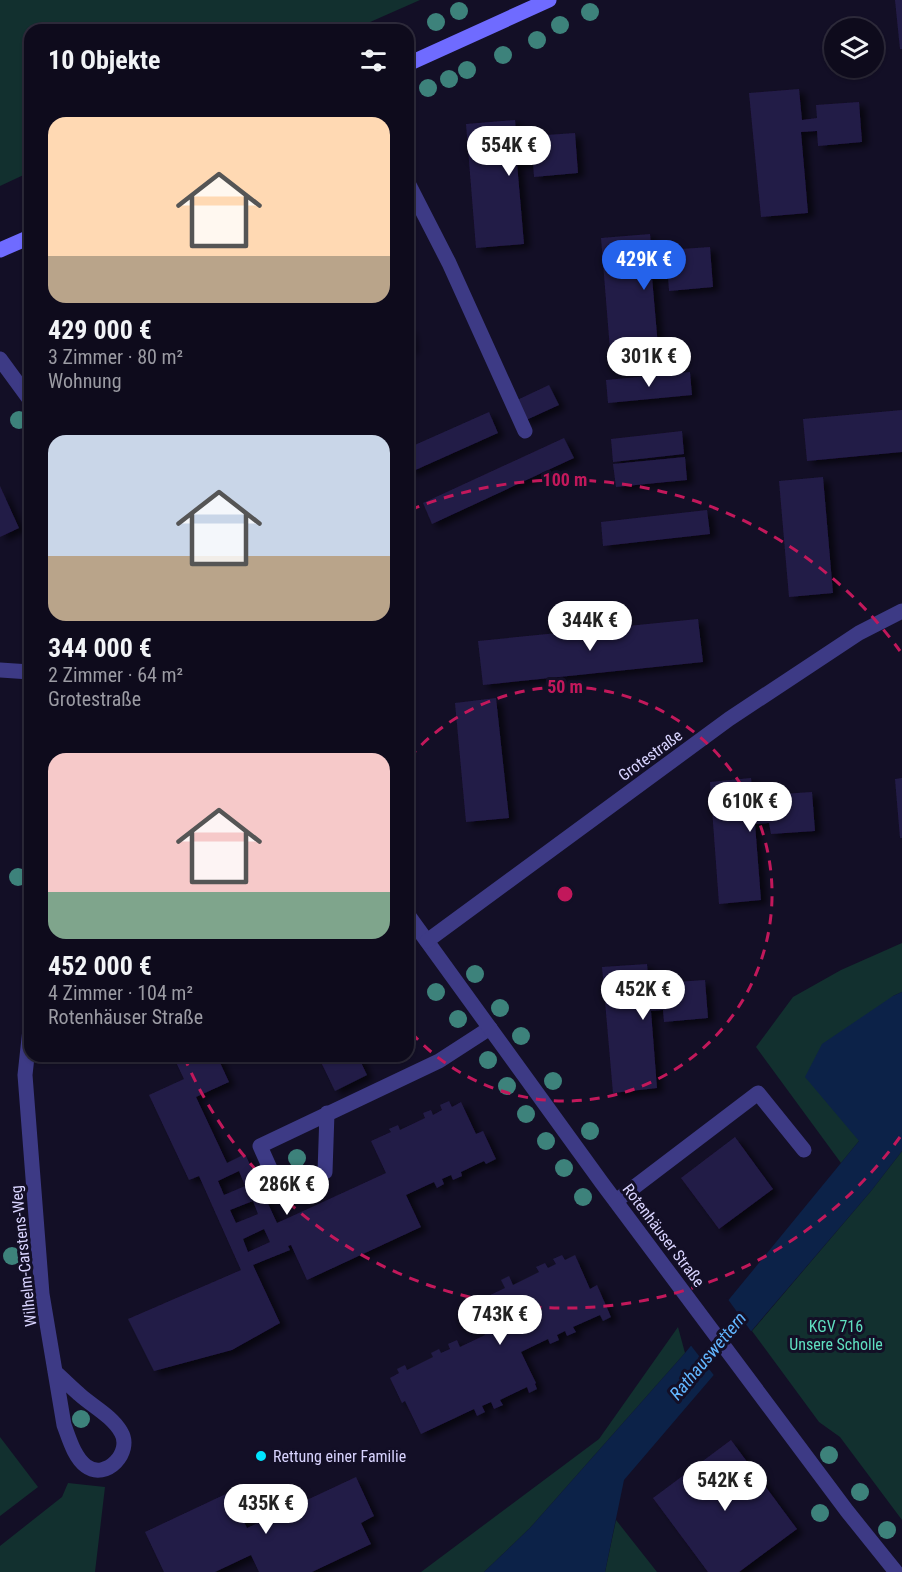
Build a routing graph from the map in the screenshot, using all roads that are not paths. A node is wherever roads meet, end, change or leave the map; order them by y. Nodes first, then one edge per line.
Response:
1 (549, 0) edge
2 (414, 61) edge
3 (414, 195) edge
4 (24, 240) edge
5 (0, 250) edge
6 (0, 359) edge
7 (24, 392) edge
8 (525, 431) dead end
9 (902, 611) edge
10 (0, 670) edge
11 (24, 672) edge
12 (414, 923) edge
13 (427, 941) junction
14 (490, 1028) junction
15 (26, 1062) edge
16 (327, 1113) junction
17 (804, 1150) dead end
18 (616, 1201) junction
19 (56, 1372) junction
20 (896, 1572) edge

1 - 2 street
3 - 8 street
4 - 5 street
6 - 7 street
9 - 13 street, Grotestraße
10 - 11 street
12 - 13 street, Rotenhäuser Straße
13 - 14 street, Rotenhäuser Straße
14 - 16 street
14 - 18 street, Rotenhäuser Straße
15 - 19 street, Wilhelm-Carstens-Weg
16 - 16 street
17 - 18 street
18 - 20 street, Rotenhäuser Straße
19 - 19 street, Wilhelm-Carstens-Weg

